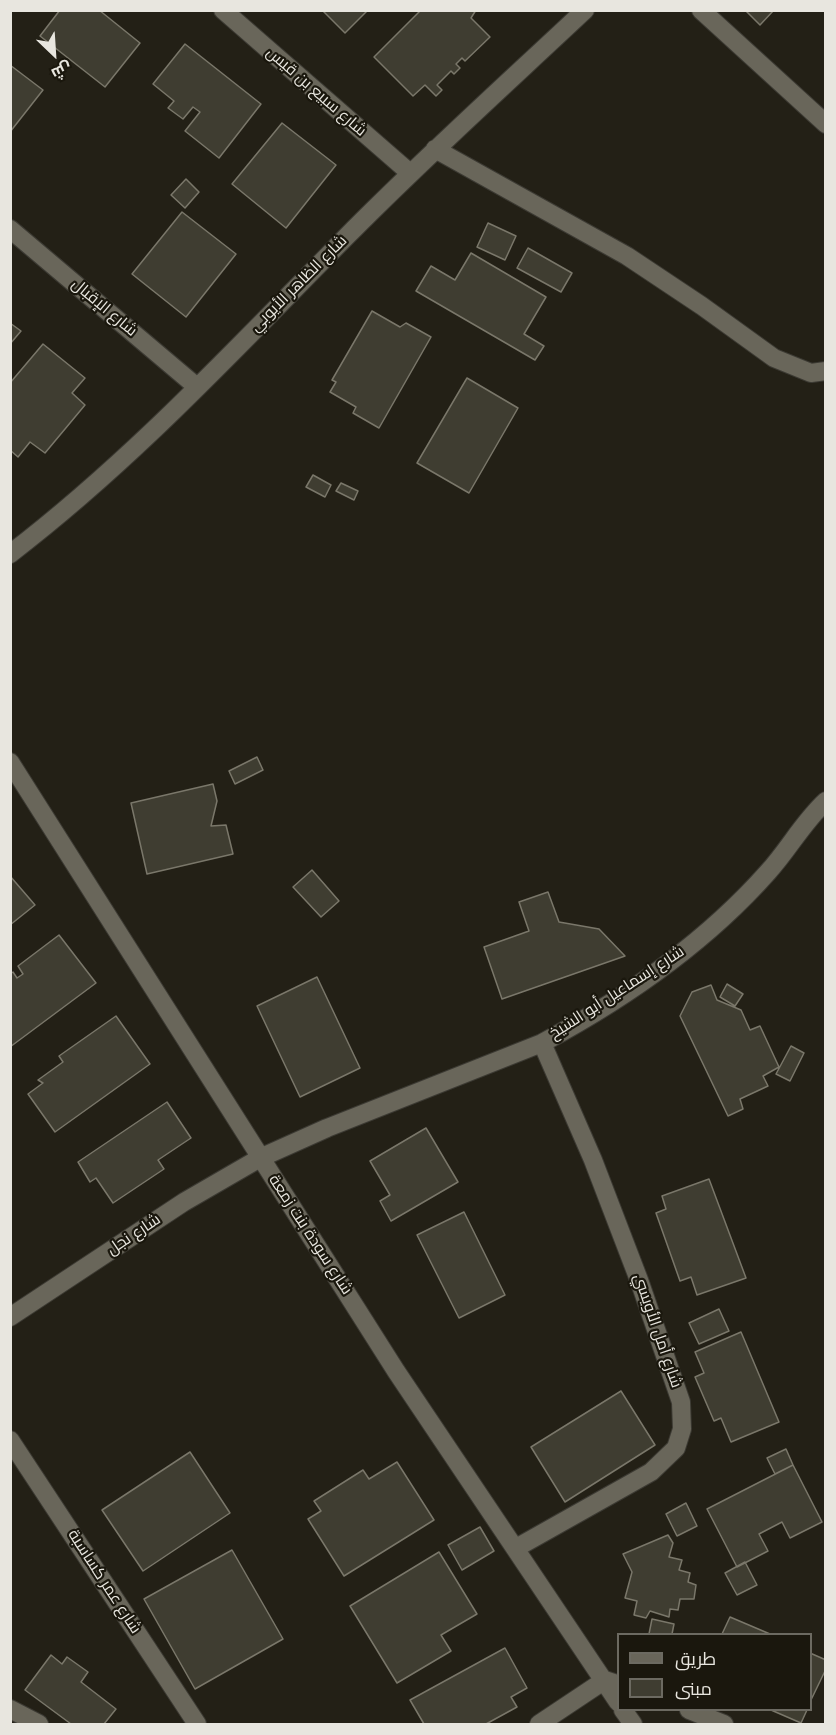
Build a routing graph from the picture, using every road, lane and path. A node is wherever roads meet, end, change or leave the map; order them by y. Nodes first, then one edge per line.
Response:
1 (223, 10) edge
2 (585, 10) edge
3 (701, 10) edge
4 (825, 124) edge
5 (435, 149) junction
6 (410, 173) junction
7 (10, 229) edge
8 (825, 371) edge
9 (197, 387) junction
10 (10, 554) edge
11 (10, 762) edge
12 (825, 801) edge
13 (542, 1043) junction
14 (261, 1158) junction
15 (10, 1317) edge
16 (10, 1440) edge
17 (516, 1548) junction
18 (611, 1683) edge
19 (617, 1699) edge
20 (10, 1709) edge
21 (624, 1711) edge
22 (691, 1711) edge
23 (39, 1725) edge
24 (197, 1725) edge
25 (539, 1725) edge
26 (633, 1725) edge
27 (724, 1725) edge

1 - 6 street, شارع سبيع بن قيس
2 - 5 street, شارع الظاهر الأيوبي
3 - 4 street
5 - 6 street, شارع الظاهر الأيوبي
5 - 8 street
6 - 9 street, شارع الظاهر الأيوبي
7 - 9 street, شارع الإقبال
9 - 10 street, شارع الظاهر الأيوبي
11 - 14 street, شارع سودة بنت زمعة
12 - 13 street, شارع إسماعيل أبو الشيخ
13 - 14 street, شارع إسماعيل أبو الشيخ
13 - 17 street, شارع أمل الأويسي
14 - 15 street, شارع نجل
14 - 17 street, شارع سودة بنت زمعة
16 - 24 street, شارع عمر كساسبة
17 - 18 street, شارع سودة بنت زمعة
18 - 19 street, شارع سودة بنت زمعة
18 - 25 street
20 - 23 street
21 - 26 street
22 - 27 street

